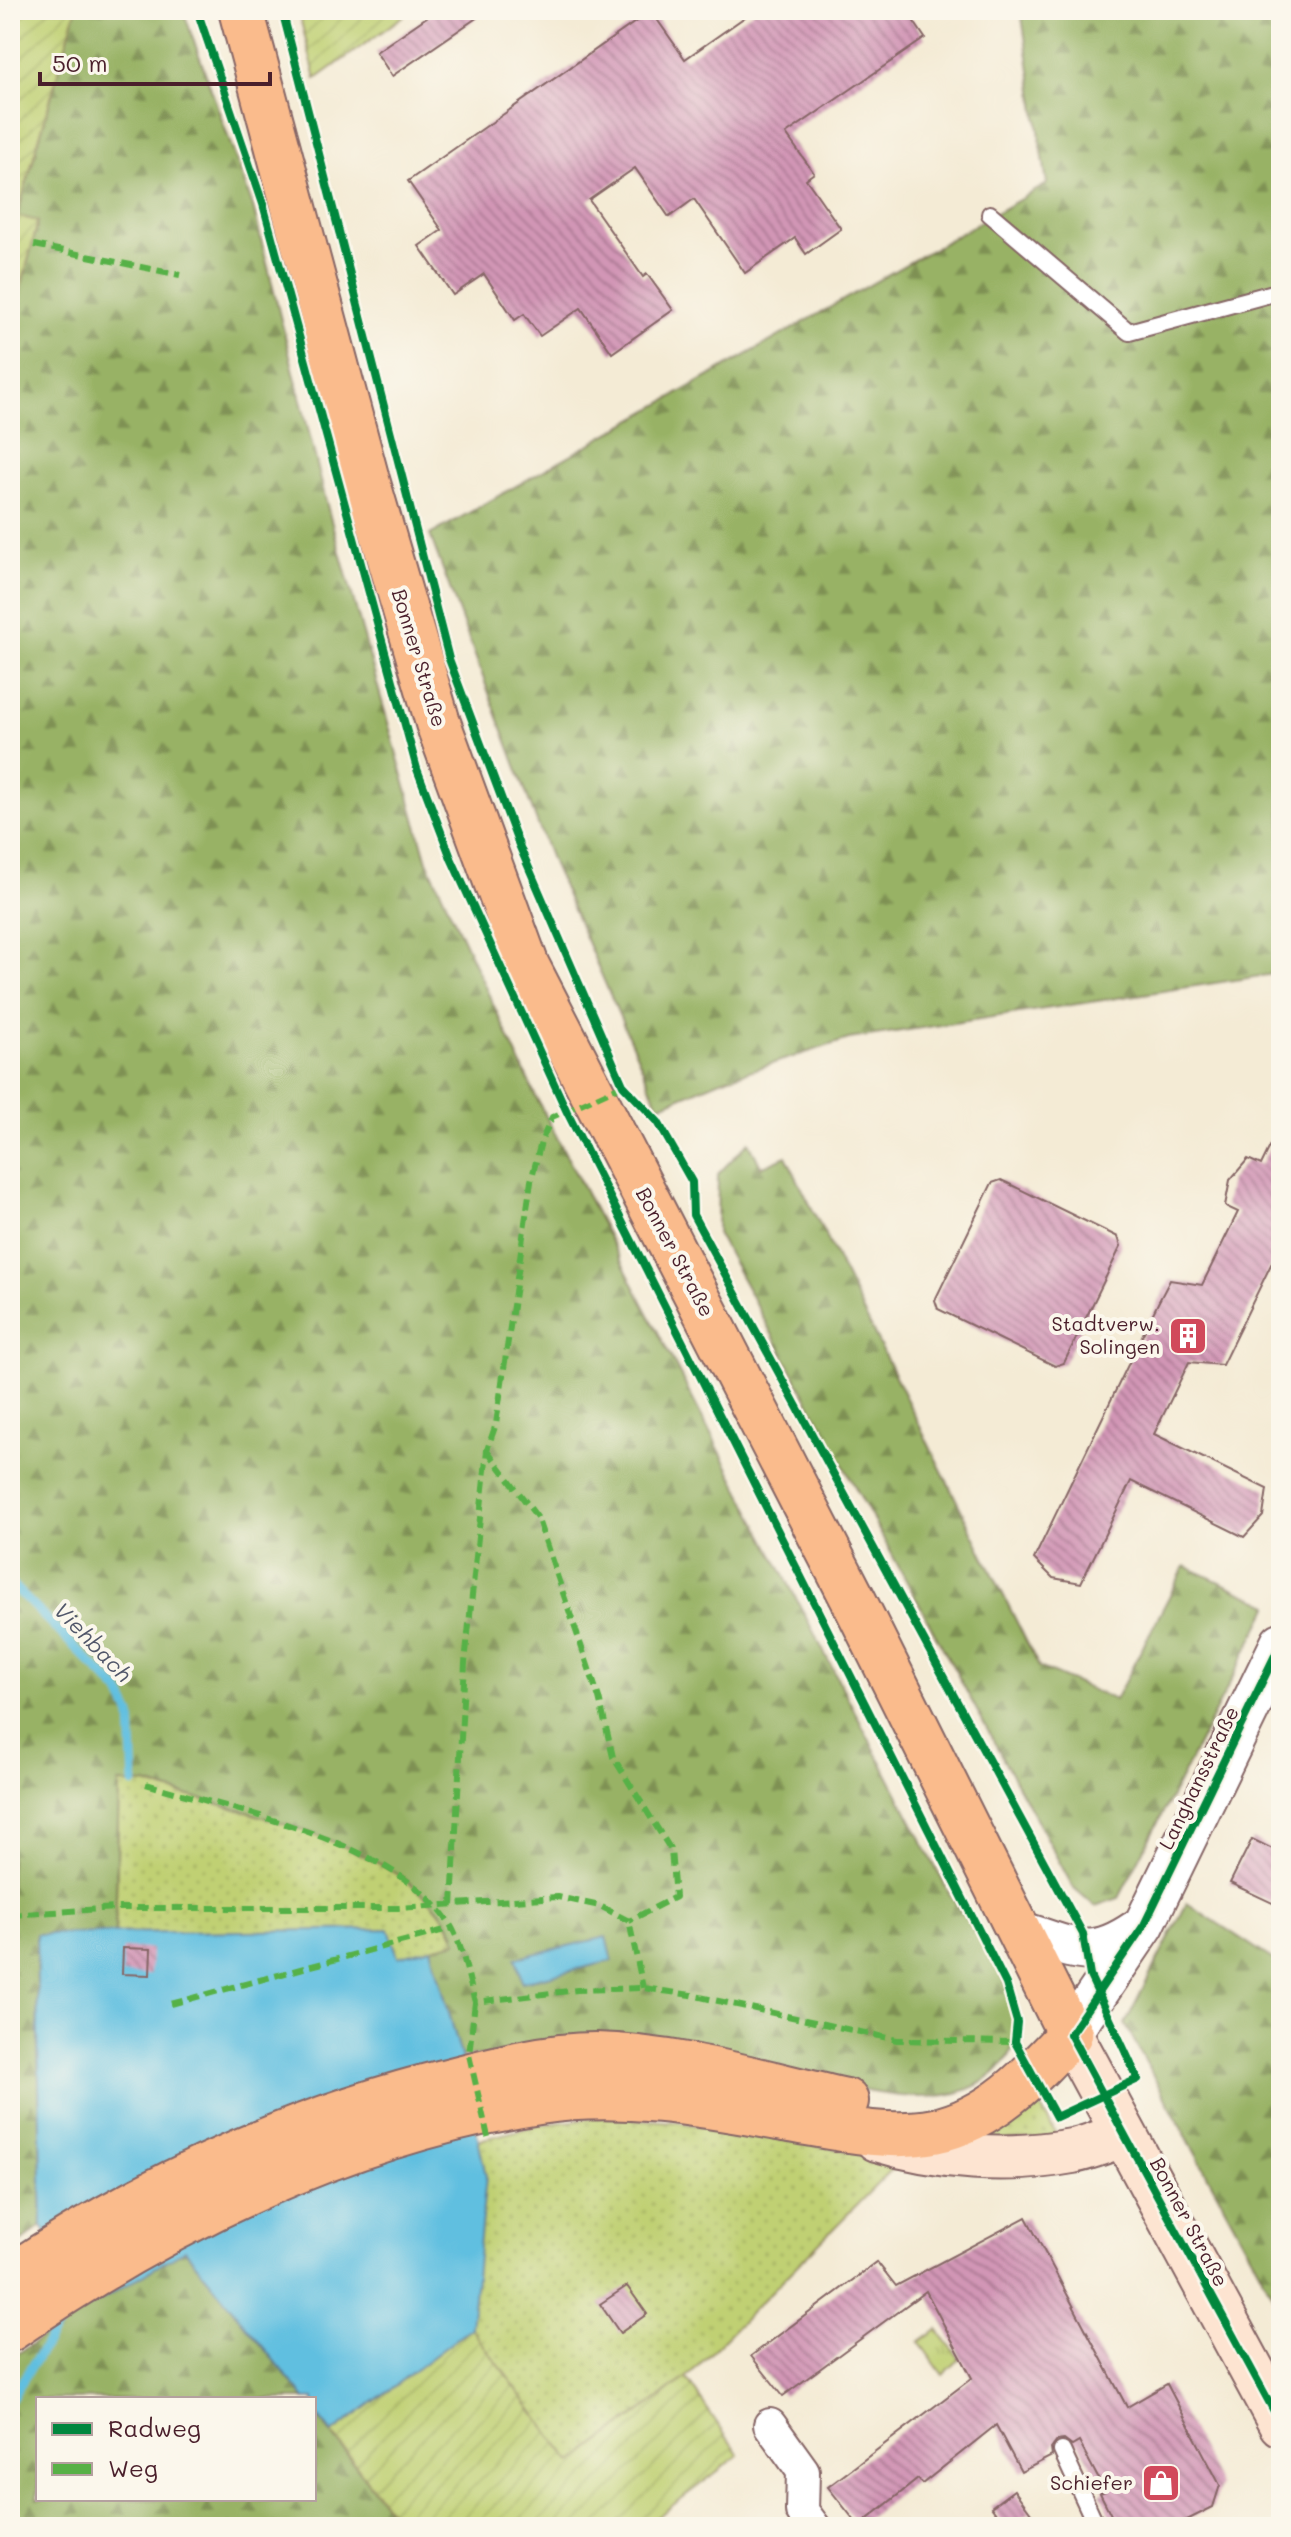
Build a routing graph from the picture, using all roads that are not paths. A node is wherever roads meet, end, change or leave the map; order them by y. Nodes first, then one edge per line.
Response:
1 (241, 10) edge
2 (990, 214) dead end
3 (1281, 291) edge
4 (1281, 1643) edge
5 (1144, 1925) junction
6 (1019, 1931) junction
7 (1070, 2034) junction
8 (533, 2082) junction
9 (971, 2117) junction
10 (844, 2129) junction
11 (1124, 2134) junction
12 (10, 2277) edge
13 (10, 2329) edge
14 (1281, 2424) edge
15 (770, 2425) dead end
16 (1062, 2451) dead end
17 (814, 2527) edge
18 (1097, 2527) edge

1 - 6 main road, Bonner Straße
2 - 3 lane
4 - 5 street, Langhansstraße
5 - 6 street
5 - 7 street, Langhansstraße
6 - 7 main road, Bonner Straße
7 - 9 main road
7 - 11 main road, Bonner Straße
8 - 9 main road
8 - 10 main road
8 - 12 main road
8 - 13 main road
9 - 10 main road
10 - 11 main road
11 - 14 main road, Bonner Straße
15 - 17 street
16 - 18 lane

